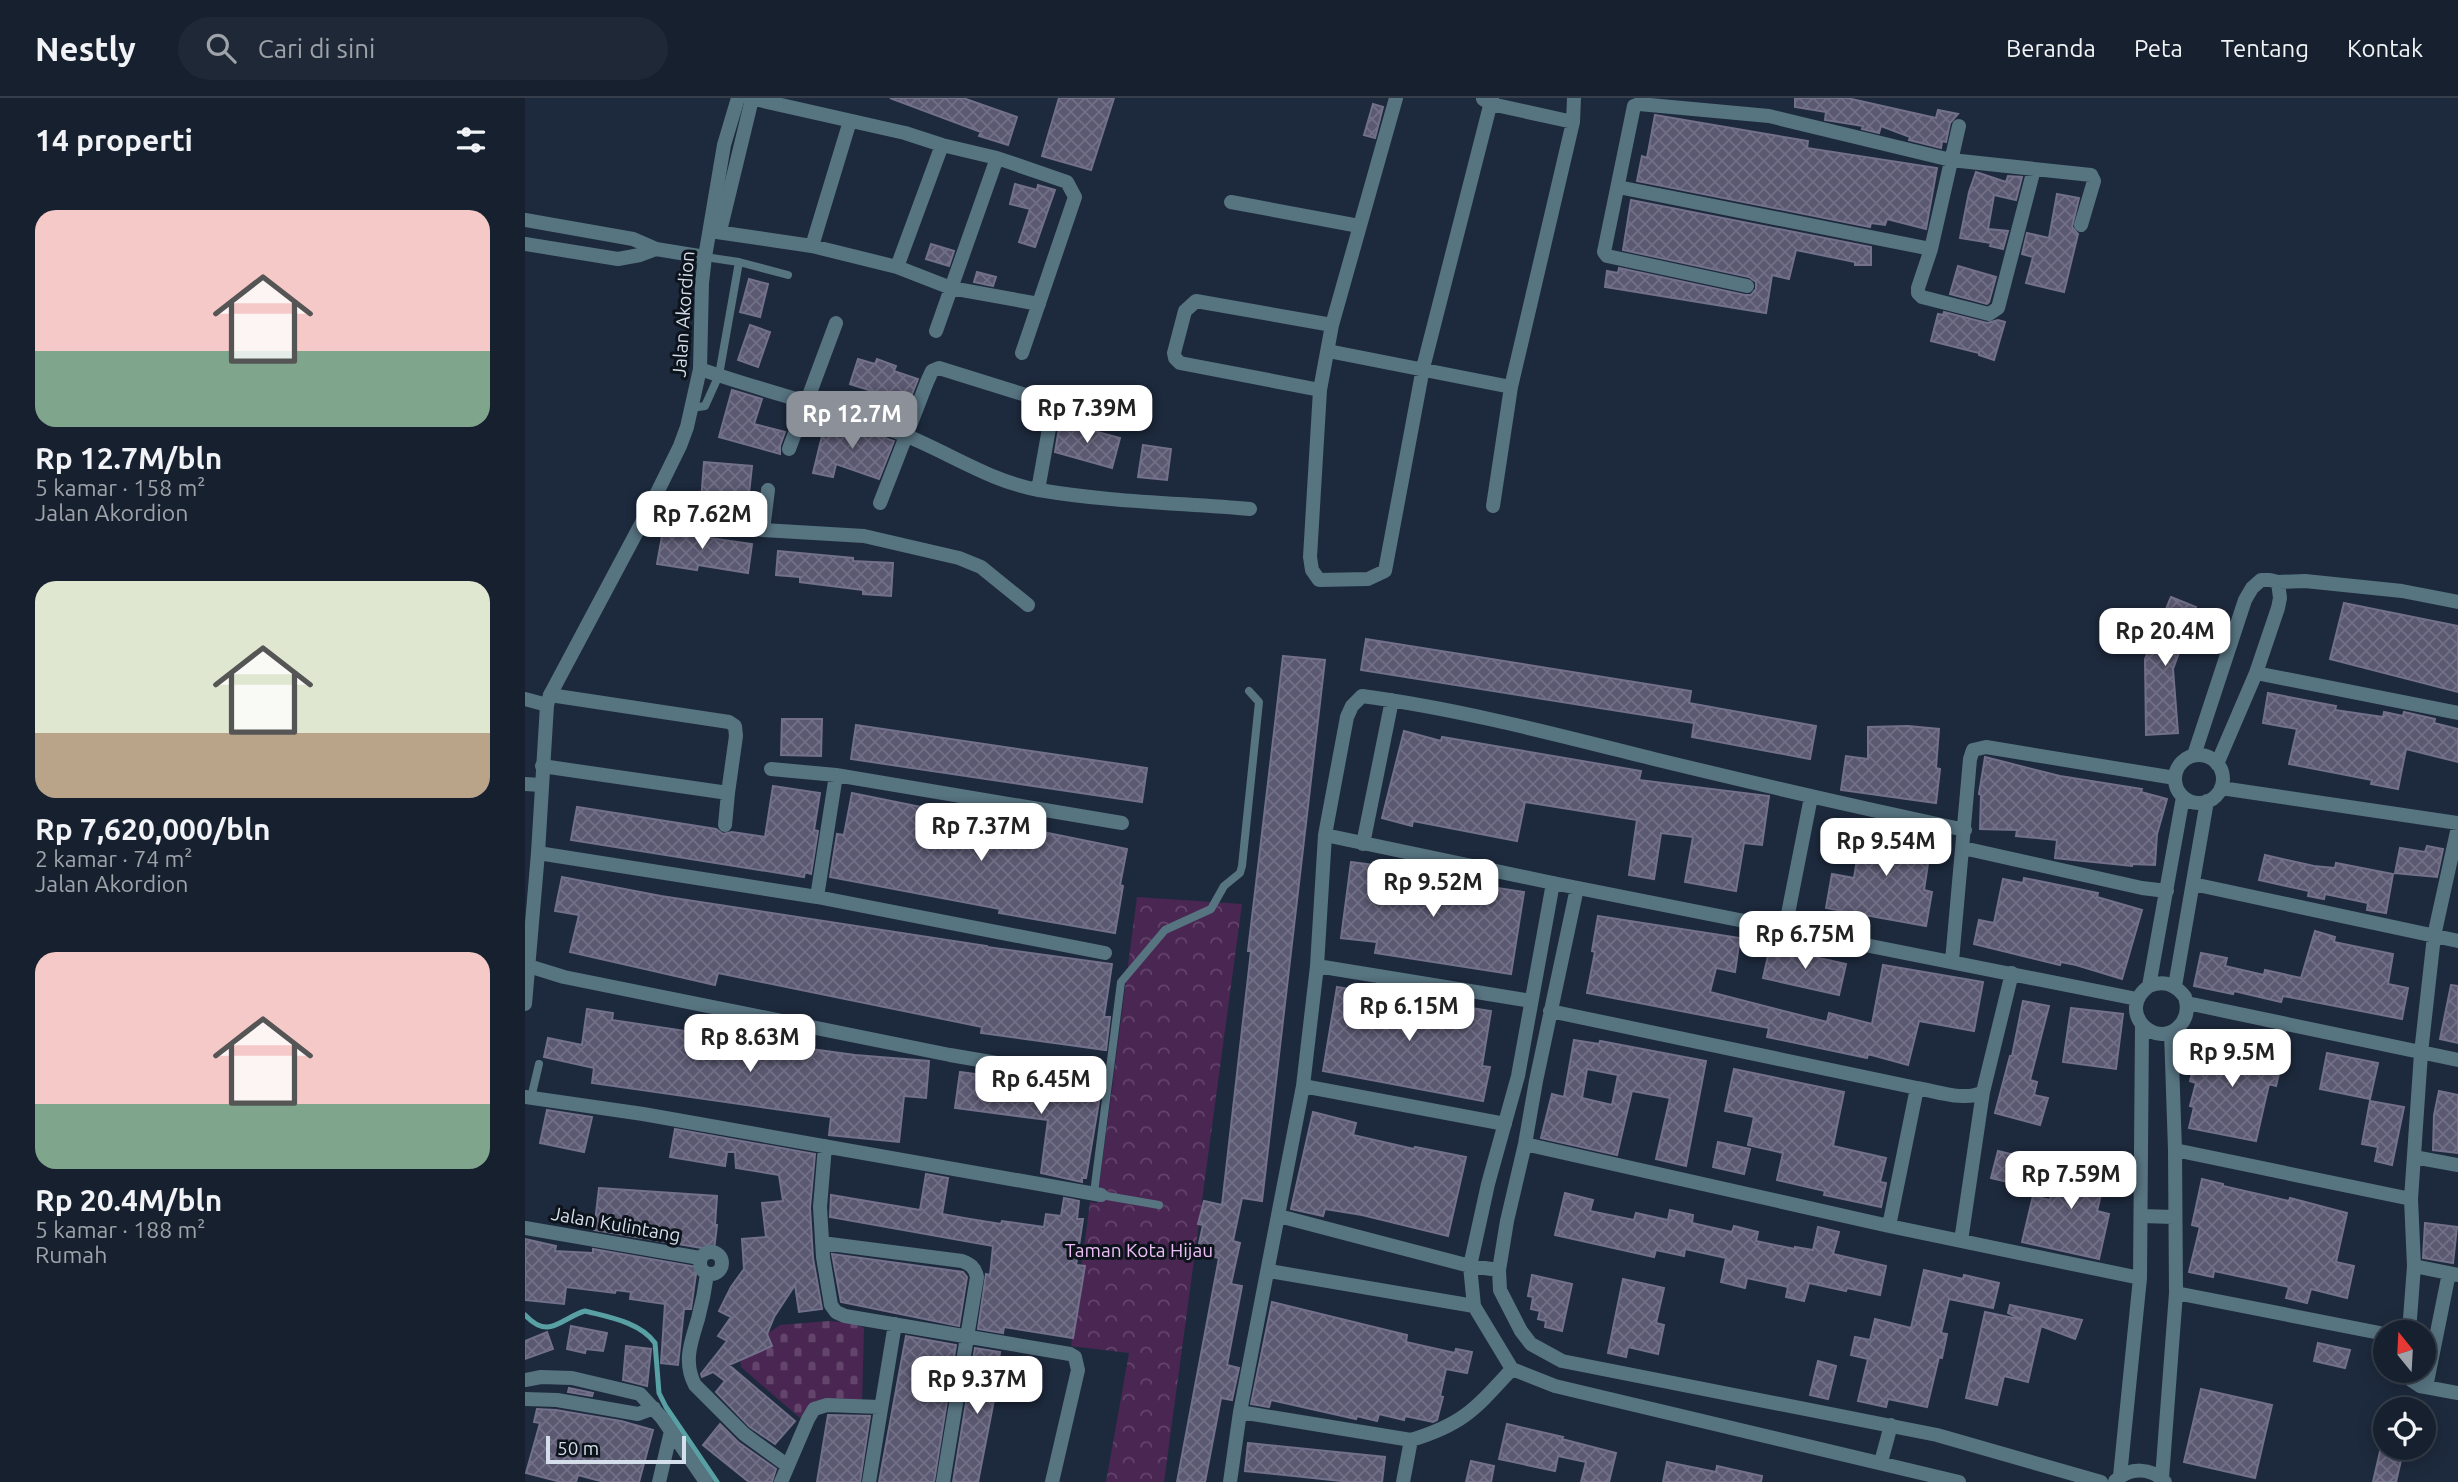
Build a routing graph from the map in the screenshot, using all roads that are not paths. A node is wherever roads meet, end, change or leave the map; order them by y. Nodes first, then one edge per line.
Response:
1 (738, 98) edge
2 (751, 98) edge
3 (1396, 98) edge
4 (1574, 98) edge
5 (1488, 100) edge
6 (1702, 104) edge
7 (850, 121) junction
8 (1573, 121) junction
9 (1959, 126) dead end
10 (942, 145) junction
11 (997, 158) junction
12 (1951, 160) junction
13 (2034, 169) junction
14 (1618, 187) junction
15 (1231, 202) dead end
16 (525, 220) edge
17 (2081, 225) dead end
18 (1359, 226) junction
19 (715, 231) junction
20 (525, 244) edge
21 (812, 246) junction
22 (656, 249) junction
23 (1931, 249) junction
24 (705, 257) junction
25 (739, 262) junction
26 (898, 267) junction
27 (788, 275) dead end
28 (1747, 286) dead end
29 (951, 288) junction
30 (1039, 304) junction
31 (836, 323) dead end
32 (1332, 325) junction
33 (936, 331) dead end
34 (1328, 351) junction
35 (1022, 353) dead end
36 (700, 369) junction
37 (1423, 369) junction
38 (719, 375) junction
39 (1511, 387) junction
40 (1320, 390) junction
41 (807, 401) junction
42 (692, 408) junction
43 (907, 436) junction
44 (789, 449) dead end
45 (768, 490) dead end
46 (1038, 490) junction
47 (880, 503) dead end
48 (1493, 506) dead end
49 (1250, 509) dead end
50 (648, 511) junction
51 (763, 530) junction
52 (2278, 582) junction
53 (2458, 603) edge
54 (1028, 605) dead end
55 (2256, 673) junction
56 (1249, 691) dead end
57 (525, 699) edge
58 (548, 700) junction
59 (1392, 700) junction
60 (2458, 713) edge
61 (2194, 755) junction
62 (2217, 764) junction
63 (542, 766) junction
64 (771, 768) dead end
65 (836, 775) junction
66 (2175, 778) junction
67 (525, 784) edge
68 (541, 785) junction
69 (2221, 788) junction
70 (729, 793) junction
71 (1811, 797) junction
72 (2183, 797) junction
73 (2207, 801) junction
74 (1122, 823) dead end
75 (725, 825) dead end
76 (2458, 825) edge
77 (1965, 830) junction
78 (1325, 835) junction
79 (1363, 844) junction
80 (1963, 848) junction
81 (538, 853) junction
82 (531, 868) edge
83 (1553, 883) junction
84 (2193, 884) junction
85 (1577, 888) junction
86 (2167, 891) junction
87 (817, 897) junction
88 (1785, 929) junction
89 (2434, 936) junction
90 (2458, 941) edge
91 (1105, 953) dead end
92 (1952, 961) junction
93 (527, 965) edge
94 (1317, 966) junction
95 (2011, 973) junction
96 (2149, 986) junction
97 (2175, 986) junction
98 (2137, 999) junction
99 (1531, 1001) junction
100 (2187, 1003) junction
101 (525, 1004) edge
102 (1550, 1011) junction
103 (2142, 1025) junction
104 (2171, 1032) junction
105 (2421, 1054) junction
106 (2458, 1060) edge
107 (539, 1065) dead end
108 (1518, 1076) junction
109 (1091, 1079) dead end
110 (1536, 1081) junction
111 (1303, 1086) junction
112 (1917, 1088) junction
113 (1983, 1092) junction
114 (528, 1098) edge
115 (1506, 1124) junction
116 (1525, 1144) junction
117 (825, 1146) junction
118 (2175, 1150) junction
119 (2414, 1157) junction
120 (2458, 1165) edge
121 (1097, 1194) junction
122 (2411, 1199) junction
123 (1159, 1205) dead end
124 (1279, 1216) junction
125 (2141, 1216) junction
126 (2174, 1217) junction
127 (1889, 1226) junction
128 (525, 1228) edge
129 (1961, 1241) junction
130 (822, 1242) junction
131 (700, 1258) junction
132 (1470, 1266) junction
133 (2414, 1266) junction
134 (1499, 1270) junction
135 (1269, 1271) junction
136 (707, 1274) junction
137 (2454, 1274) edge
138 (2140, 1278) junction
139 (2176, 1293) junction
140 (1473, 1306) junction
141 (2410, 1320) edge
142 (895, 1324) junction
143 (2373, 1332) edge
144 (969, 1336) junction
145 (1562, 1361) junction
146 (1512, 1369) junction
147 (525, 1380) edge
148 (2413, 1383) edge
149 (1555, 1386) junction
150 (2426, 1387) junction
151 (2458, 1393) edge
152 (525, 1399) edge
153 (880, 1407) junction
154 (654, 1408) junction
155 (1240, 1412) junction
156 (1891, 1425) junction
157 (671, 1431) junction
158 (1411, 1440) junction
159 (1881, 1462) junction
160 (788, 1466) junction
161 (2117, 1479) edge
162 (2164, 1480) edge
163 (659, 1482) edge
164 (706, 1482) edge
165 (781, 1482) edge
166 (869, 1482) edge
167 (943, 1482) edge
168 (1052, 1482) edge
169 (1230, 1482) edge
170 (1403, 1482) edge
171 (1959, 1482) edge
172 (2101, 1482) edge

1 - 19 street, Jalan Akordion
2 - 7 street
2 - 19 street
3 - 18 street
4 - 8 street
5 - 8 street
5 - 37 street
6 - 12 street
6 - 14 street
7 - 10 street
7 - 21 street
8 - 39 street
9 - 12 street
10 - 11 street
10 - 26 street
11 - 29 street
11 - 30 street
12 - 13 street
12 - 23 street
13 - 17 street
13 - 23 street
14 - 23 street
14 - 28 street
15 - 18 street
16 - 22 street
18 - 32 street
19 - 21 street
19 - 24 street, Jalan Akordion
20 - 22 street
21 - 26 street
22 - 24 street
24 - 25 lane
24 - 36 street, Jalan Akordion
25 - 27 lane
25 - 38 lane
26 - 29 street
29 - 30 street
29 - 33 street
30 - 35 street
31 - 41 street
32 - 34 street
32 - 40 street
34 - 37 street
34 - 40 street
36 - 38 street
36 - 42 street, Jalan Akordion
37 - 39 street
37 - 40 street
38 - 41 street
38 - 42 lane
39 - 48 street
41 - 43 street
41 - 44 street
42 - 50 street, Jalan Akordion
43 - 46 street
43 - 46 street
43 - 47 street
45 - 51 street
46 - 49 street
50 - 51 street
50 - 58 street, Jalan Akordion
51 - 54 street
52 - 53 street
52 - 55 street
52 - 61 street
55 - 60 street
55 - 62 street
56 - 121 lane
57 - 58 street
58 - 63 street, Jalan Akordion
58 - 70 street
59 - 71 street
59 - 78 street
59 - 79 street
61 - 62 street
61 - 66 street
62 - 69 street
63 - 68 street, Jalan Akordion
63 - 70 street
64 - 65 street
65 - 74 street
65 - 87 street
66 - 72 street
66 - 77 street
67 - 68 street
68 - 81 street, Jalan Akordion
69 - 73 street
69 - 76 street
70 - 75 street
71 - 77 street
71 - 88 street
72 - 73 street
72 - 86 street
73 - 84 street
76 - 89 street
77 - 80 street
78 - 79 street
78 - 94 street
79 - 83 street
80 - 86 street
80 - 92 street
81 - 82 street, Jalan Akordion
81 - 87 street
82 - 93 street, Jalan Akordion
83 - 85 street
83 - 99 street
84 - 89 street
84 - 97 street
85 - 88 street
85 - 102 street
86 - 96 street
87 - 91 street
88 - 92 street
89 - 90 street
89 - 105 street
92 - 95 street
93 - 101 street, Jalan Akordion
93 - 109 street
94 - 99 street
94 - 111 street
95 - 98 street
95 - 113 street
96 - 97 street
96 - 98 street
97 - 100 street
98 - 103 street
99 - 108 street
100 - 104 street
100 - 105 street
102 - 110 street
102 - 112 street
103 - 104 street
103 - 125 street
104 - 118 street
105 - 106 street
105 - 119 street
107 - 114 lane
108 - 110 street
108 - 115 street
110 - 116 street
111 - 115 street
111 - 124 street
112 - 113 street
112 - 127 street
113 - 129 street
114 - 117 street
115 - 132 street
116 - 127 street
116 - 134 street
117 - 121 street
117 - 130 street
118 - 122 street
118 - 126 street
119 - 120 street
119 - 122 street
121 - 123 lane
122 - 133 street
124 - 132 street
124 - 135 street
125 - 126 street
125 - 138 street
126 - 139 street
127 - 129 street
128 - 131 street, Jalan Kulintang
129 - 138 street
130 - 142 street
130 - 144 street
131 - 136 street, Jalan Kulintang
131 - 136 street, Jalan Kulintang
132 - 134 street
132 - 140 street
133 - 137 street
133 - 141 street
134 - 145 street
135 - 140 street
135 - 155 street
136 - 160 street, Jalan Kulintang
137 - 150 street
138 - 161 street
139 - 143 street
139 - 162 street
140 - 146 street
142 - 144 street
142 - 153 street
144 - 167 street
144 - 168 street
145 - 149 street
145 - 156 street
146 - 149 street
146 - 158 street
147 - 154 street
148 - 150 street
149 - 159 street
150 - 151 street
152 - 154 street
153 - 160 street
153 - 166 street
154 - 157 street
155 - 158 street
155 - 169 street
156 - 159 street
156 - 172 street
157 - 163 street
157 - 164 street
158 - 170 street
159 - 171 street
160 - 165 street
161 - 162 street

